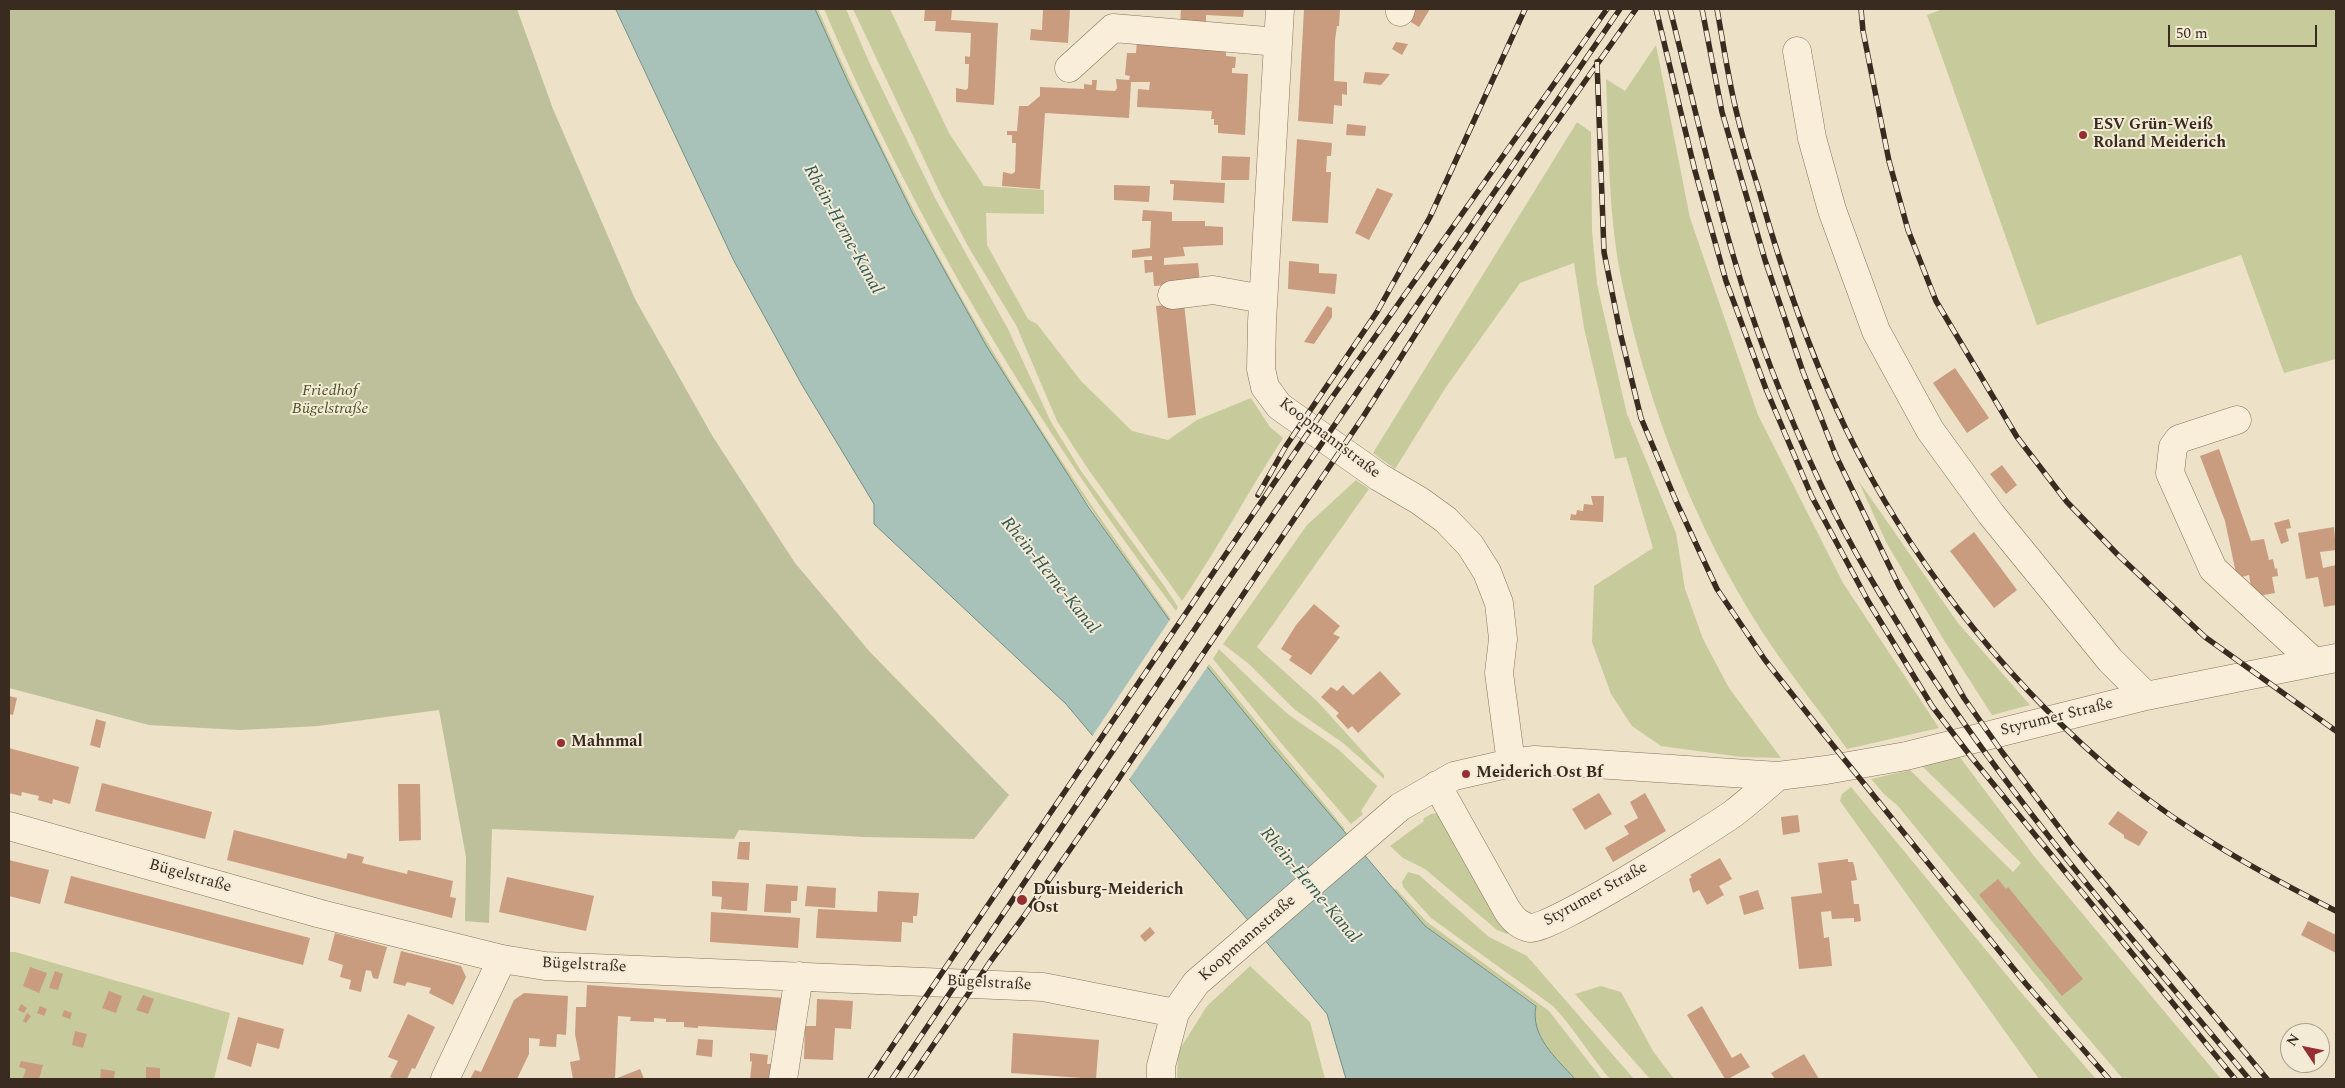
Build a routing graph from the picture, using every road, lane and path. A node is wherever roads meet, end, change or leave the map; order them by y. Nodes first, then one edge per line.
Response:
1 (1280, 9) edge
2 (1278, 42) junction
3 (1798, 51) dead end
4 (1068, 68) dead end
5 (1172, 295) dead end
6 (1263, 299) junction
7 (2237, 420) dead end
8 (2325, 660) edge
9 (2146, 696) junction
10 (1523, 761) junction
11 (1778, 776) junction
12 (1437, 784) junction
13 (9, 826) edge
14 (502, 959) junction
15 (799, 976) junction
16 (1174, 1013) junction
17 (445, 1079) edge
18 (783, 1079) edge
19 (1161, 1079) edge

1 - 2 street, Koopmannstraße
2 - 4 street
2 - 6 street, Koopmannstraße
3 - 9 street
5 - 6 street
6 - 10 street, Koopmannstraße
7 - 8 street
8 - 9 street, Styrumer Straße
9 - 11 street, Styrumer Straße
10 - 11 street, Styrumer Straße
10 - 12 street, Koopmannstraße
11 - 12 street, Styrumer Straße
12 - 16 street, Koopmannstraße
13 - 14 street, Bügelstraße
14 - 15 street, Bügelstraße
14 - 17 street
15 - 16 street, Bügelstraße
15 - 18 street
16 - 19 street, Koopmannstraße

